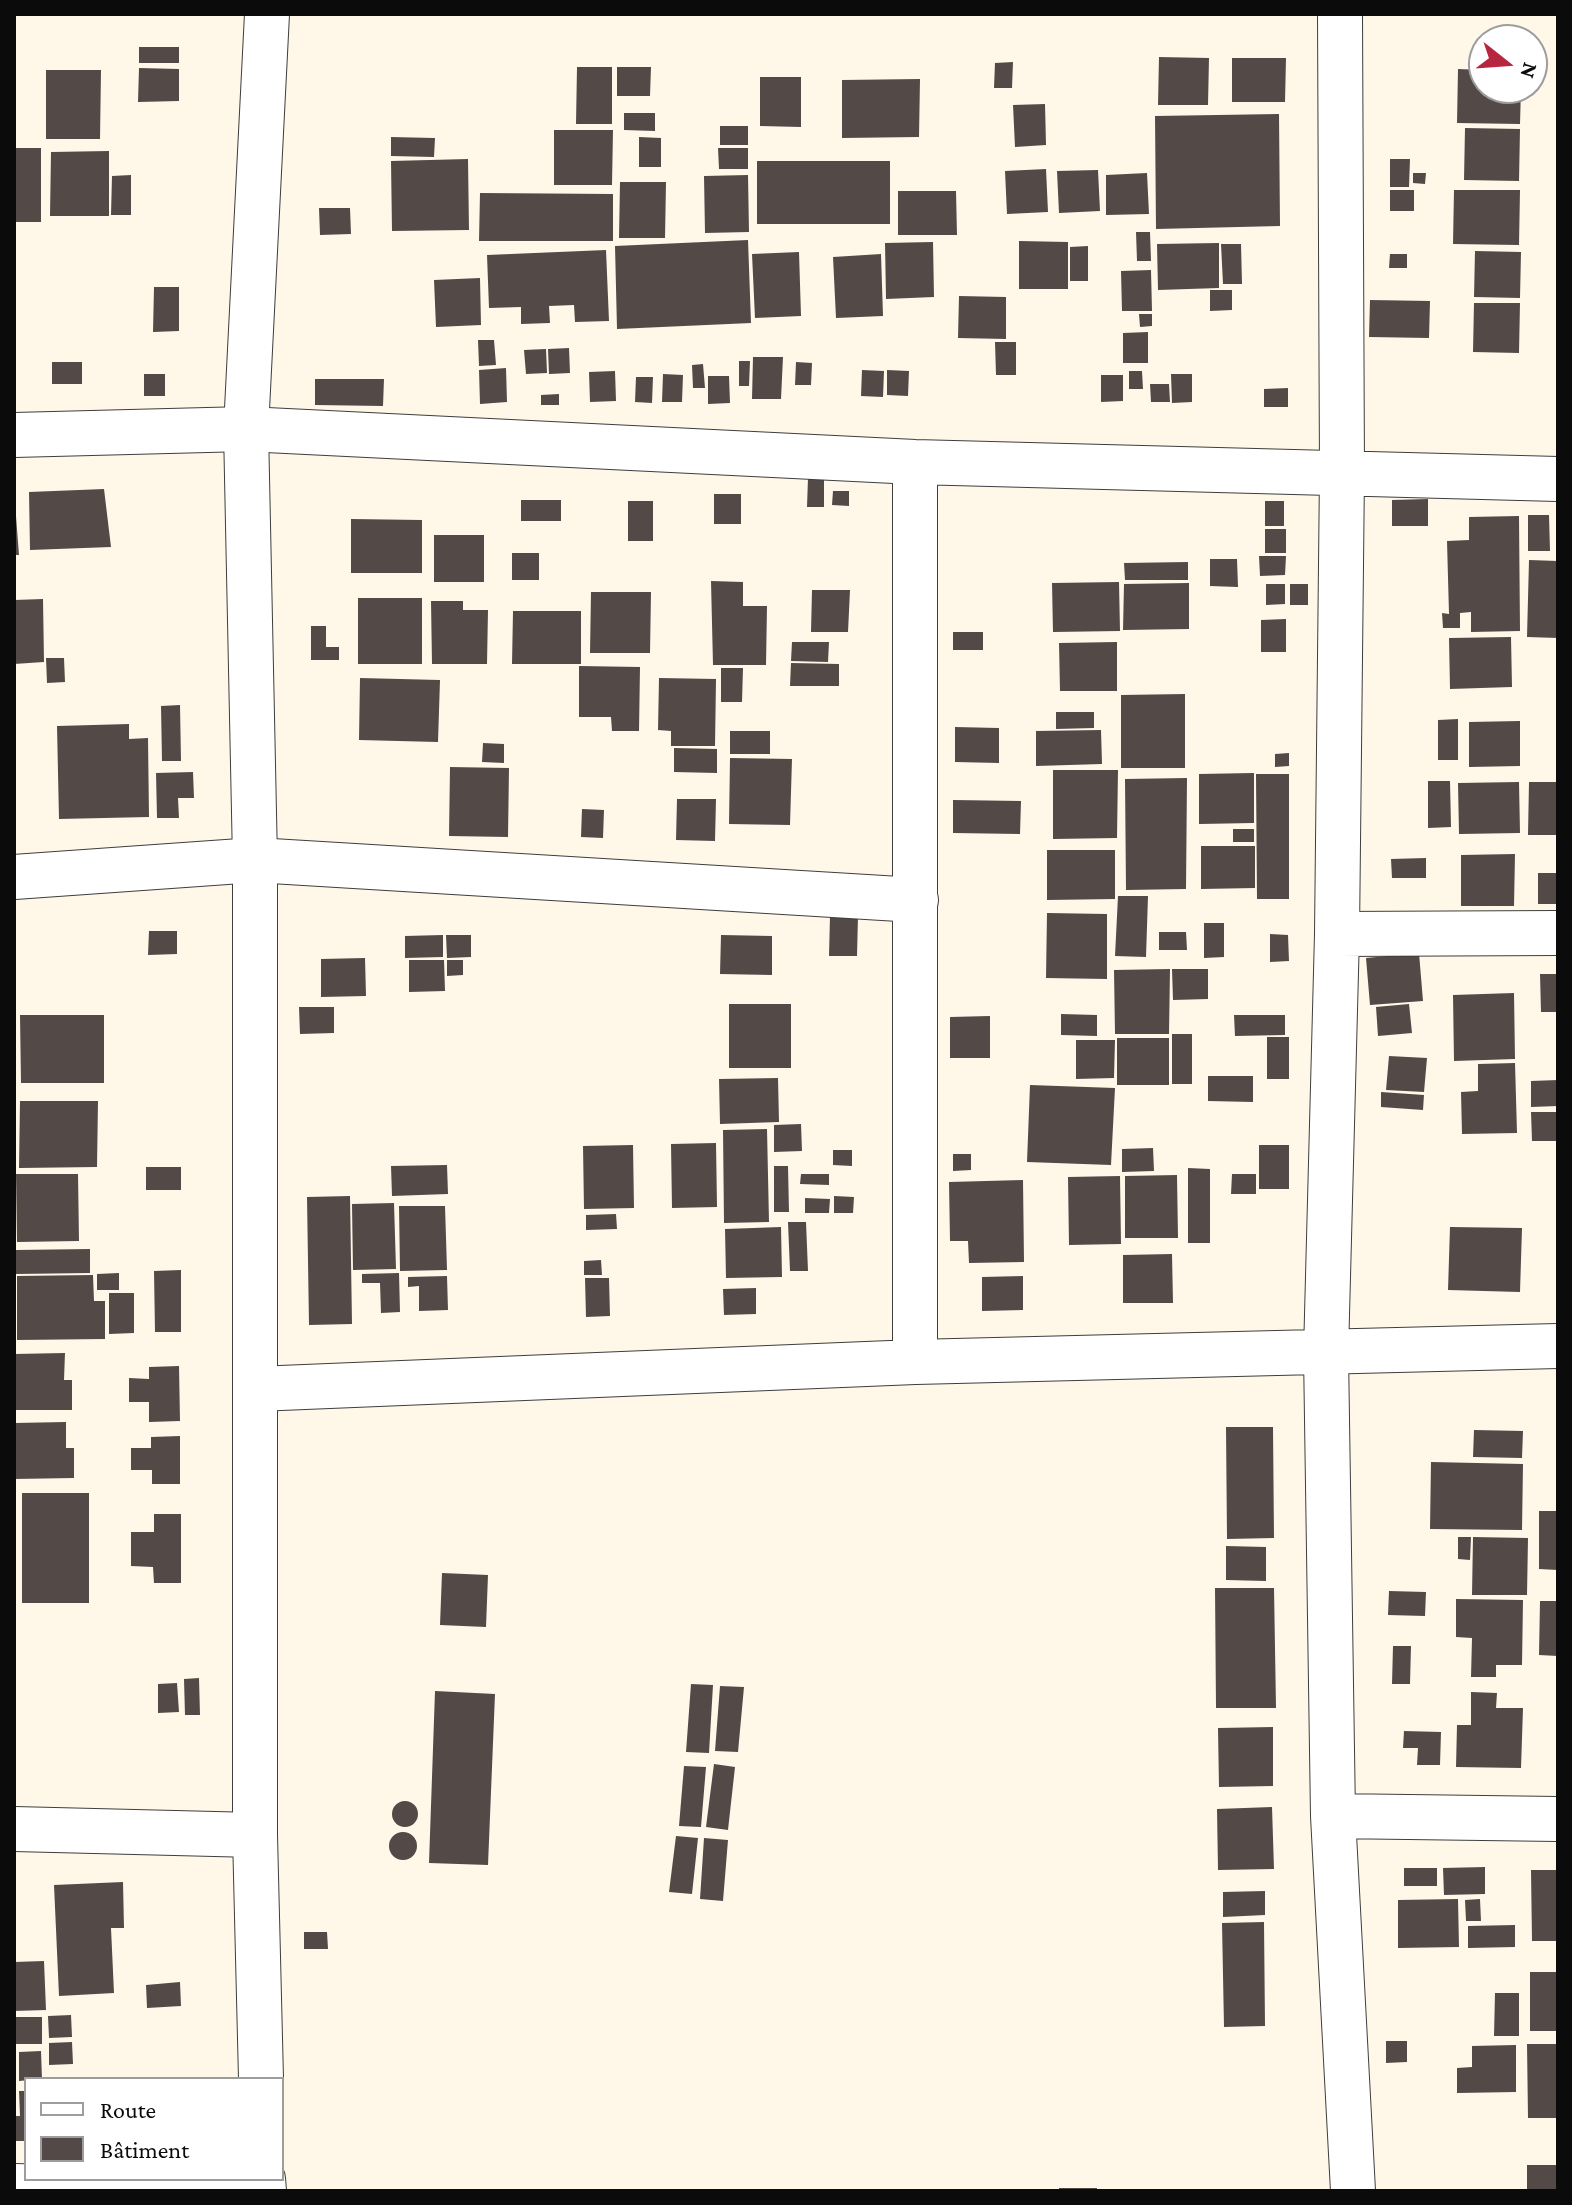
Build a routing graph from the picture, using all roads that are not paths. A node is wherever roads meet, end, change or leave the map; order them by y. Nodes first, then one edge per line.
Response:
1 (267, 14) edge
2 (1340, 14) edge
3 (246, 429) junction
4 (14, 435) edge
5 (915, 462) junction
6 (1342, 472) junction
7 (1558, 479) edge
8 (255, 860) junction
9 (14, 877) edge
10 (916, 900) junction
11 (1558, 933) edge
12 (1337, 934) junction
13 (1558, 1346) edge
14 (1326, 1353) junction
15 (915, 1362) junction
16 (256, 1389) junction
17 (1333, 1816) junction
18 (1558, 1819) edge
19 (14, 1829) edge
20 (255, 1835) junction
21 (261, 2077) edge
22 (14, 2186) edge
23 (230, 2191) edge
24 (1353, 2191) edge

1 - 3 street
2 - 6 street
3 - 4 street
3 - 5 street
3 - 8 street
5 - 6 street
5 - 10 street
6 - 7 street
6 - 12 street
8 - 9 street
8 - 10 street
8 - 16 street
10 - 15 street
11 - 12 street
12 - 14 street
13 - 14 street
14 - 15 street
14 - 17 street
15 - 16 street
16 - 20 street
17 - 18 street
17 - 24 street
19 - 20 street
20 - 21 street
22 - 23 street

